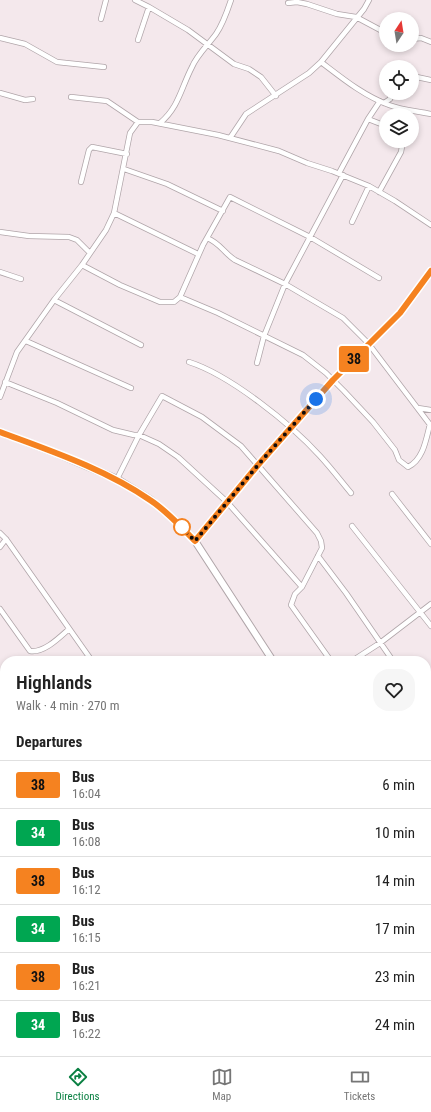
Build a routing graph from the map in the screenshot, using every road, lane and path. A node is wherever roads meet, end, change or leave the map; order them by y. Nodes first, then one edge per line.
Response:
1 (106, 0) edge
2 (135, 0) edge
3 (231, 0) edge
4 (369, 0) edge
5 (288, 3) dead end
6 (149, 7) junction
7 (356, 17) junction
8 (101, 20) dead end
9 (379, 28) edge
10 (0, 38) edge
11 (419, 38) edge
12 (138, 40) dead end
13 (431, 42) edge
14 (207, 44) junction
15 (321, 62) junction
16 (104, 67) dead end
17 (419, 77) edge
18 (431, 80) edge
19 (0, 93) edge
20 (276, 96) junction
21 (71, 97) dead end
22 (33, 99) dead end
23 (387, 100) edge
24 (382, 102) junction
25 (431, 114) edge
26 (368, 119) junction
27 (138, 122) junction
28 (160, 123) junction
29 (379, 123) edge
30 (230, 138) junction
31 (402, 148) edge
32 (127, 154) junction
33 (124, 169) junction
34 (341, 174) junction
35 (81, 182) dead end
36 (369, 186) junction
37 (379, 192) junction
38 (223, 211) junction
39 (114, 213) junction
40 (352, 222) dead end
41 (431, 225) edge
42 (0, 232) edge
43 (310, 237) junction
44 (207, 238) junction
45 (90, 253) junction
46 (198, 254) junction
47 (82, 265) junction
48 (431, 271) edge
49 (0, 272) edge
50 (379, 278) dead end
51 (21, 279) dead end
52 (285, 284) junction
53 (180, 297) junction
54 (54, 300) junction
55 (264, 336) junction
56 (26, 341) junction
57 (368, 343) junction
58 (141, 344) dead end
59 (189, 362) dead end
60 (257, 363) dead end
61 (333, 380) junction
62 (5, 382) junction
63 (131, 388) dead end
64 (0, 397) edge
65 (418, 408) junction
66 (431, 410) edge
67 (430, 424) edge
68 (291, 428) junction
69 (0, 432) edge
70 (139, 435) junction
71 (258, 465) junction
72 (117, 479) junction
73 (351, 494) dead end
74 (392, 494) dead end
75 (227, 502) junction
76 (352, 526) dead end
77 (0, 534) edge
78 (6, 539) junction
79 (195, 541) junction
80 (431, 544) edge
81 (0, 547) edge
82 (318, 556) junction
83 (302, 587) junction
84 (431, 604) edge
85 (0, 609) edge
86 (420, 611) junction
87 (431, 626) edge
88 (69, 629) junction
89 (380, 643) junction
90 (88, 656) edge
91 (270, 656) edge
92 (328, 656) edge
93 (360, 656) edge
94 (389, 656) edge

1 - 8 street
2 - 6 street
3 - 14 street
4 - 7 street
5 - 7 street
6 - 12 street
6 - 14 street
7 - 9 street
7 - 15 street
10 - 16 street
11 - 13 street
14 - 20 street
14 - 28 street
15 - 20 street
15 - 24 street
17 - 18 street
19 - 22 street
20 - 30 street
21 - 27 street
23 - 24 street
24 - 25 street
24 - 26 street
26 - 29 street
26 - 34 street
27 - 28 street
27 - 32 street
28 - 30 street
30 - 34 street
31 - 37 street
32 - 33 street
32 - 35 street
33 - 38 street
33 - 39 street
34 - 36 street
34 - 43 street
36 - 37 street
36 - 40 street
37 - 41 street
38 - 43 street
38 - 44 street
39 - 45 street
39 - 46 street
42 - 45 street
43 - 50 street
43 - 52 street
44 - 46 street
44 - 52 street
45 - 47 street
46 - 53 street
47 - 53 street
47 - 54 street
48 - 57 street
49 - 51 street
52 - 55 street
52 - 57 street
53 - 55 street
54 - 56 street
54 - 58 street
55 - 60 street
55 - 61 street
56 - 62 street
56 - 63 street
57 - 61 street
57 - 65 street
59 - 68 street
61 - 67 street
61 - 68 street
62 - 64 street
62 - 70 street
65 - 66 street
65 - 67 street
68 - 71 street
68 - 73 street
69 - 72 street
70 - 71 street
70 - 72 street
70 - 75 street
71 - 75 street
71 - 82 street
72 - 79 street
74 - 80 street
75 - 79 street
75 - 83 street
76 - 86 street
77 - 78 street
78 - 81 street
78 - 88 street
79 - 91 street
82 - 83 street
82 - 89 street
83 - 92 street
84 - 86 street
85 - 88 street
86 - 87 street
86 - 89 street
88 - 90 street
89 - 93 street
89 - 94 street

